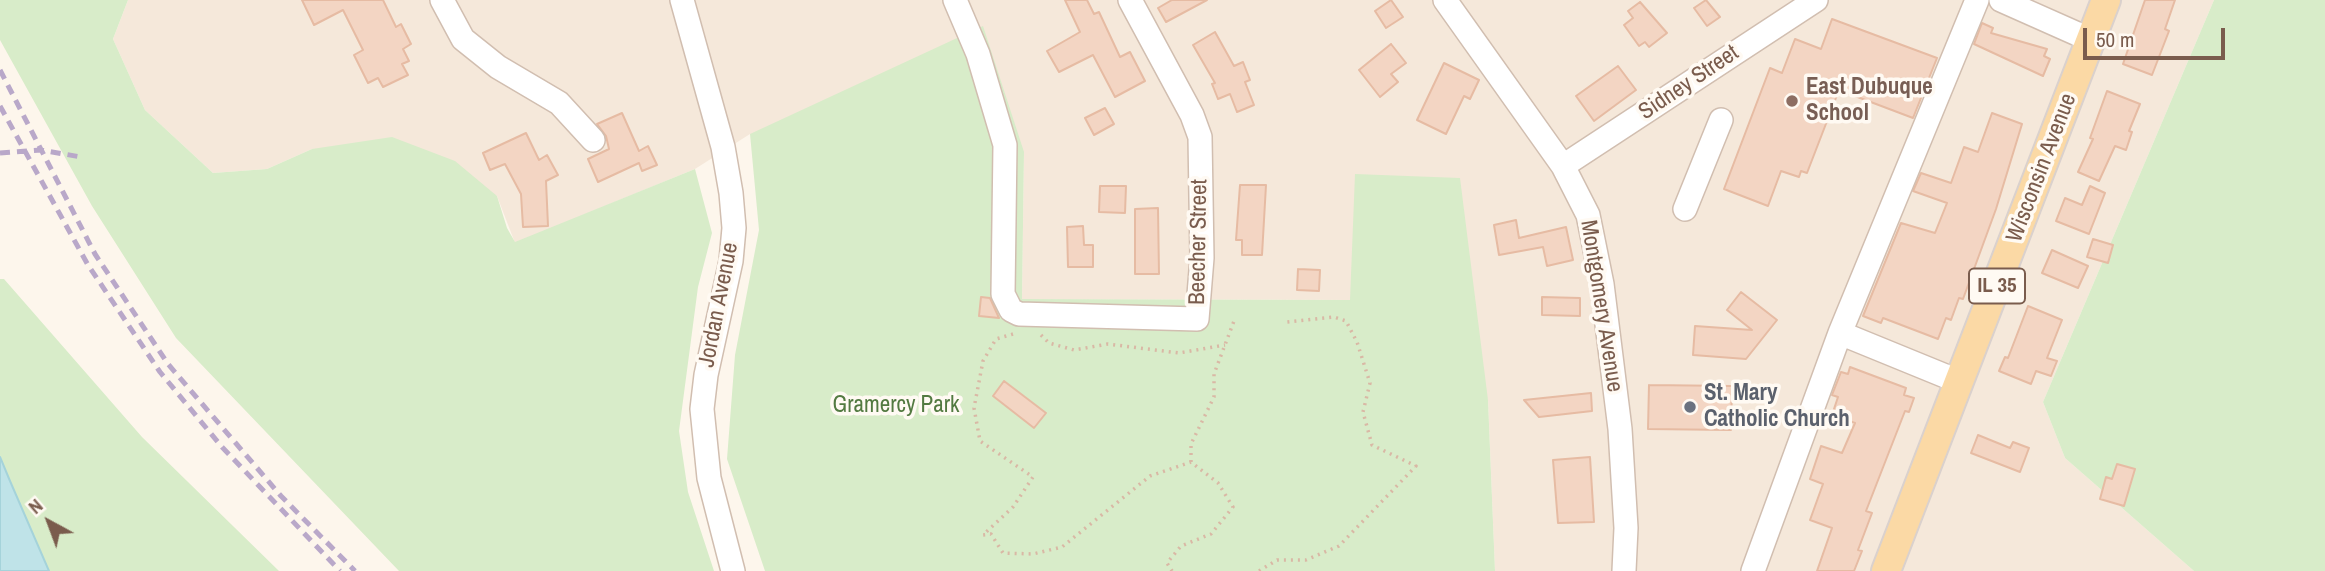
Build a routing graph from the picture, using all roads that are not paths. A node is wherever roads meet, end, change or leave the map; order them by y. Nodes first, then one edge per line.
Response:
1 (442, 0) edge
2 (682, 0) edge
3 (955, 0) edge
4 (1130, 0) edge
5 (1444, 0) edge
6 (1816, 0) edge
7 (1977, 0) edge
8 (2001, 0) edge
9 (2106, 0) edge
10 (2091, 40) junction
11 (1721, 120) dead end
12 (593, 140) dead end
13 (1563, 166) junction
14 (1685, 209) dead end
15 (1840, 333) junction
16 (1960, 382) junction
17 (733, 571) edge
18 (1624, 571) edge
19 (1753, 571) edge
20 (1886, 571) edge

1 - 12 street
2 - 17 street, Jordan Avenue
3 - 4 street, Beecher Street
5 - 13 street, Montgomery Avenue
6 - 13 street, Sidney Street
7 - 15 street
8 - 10 street
9 - 10 main road, Wisconsin Avenue / IL 35
10 - 16 main road, Wisconsin Avenue / IL 35
11 - 14 street
13 - 18 street, Montgomery Avenue
15 - 16 street
15 - 19 street
16 - 20 main road, Wisconsin Avenue / IL 35

